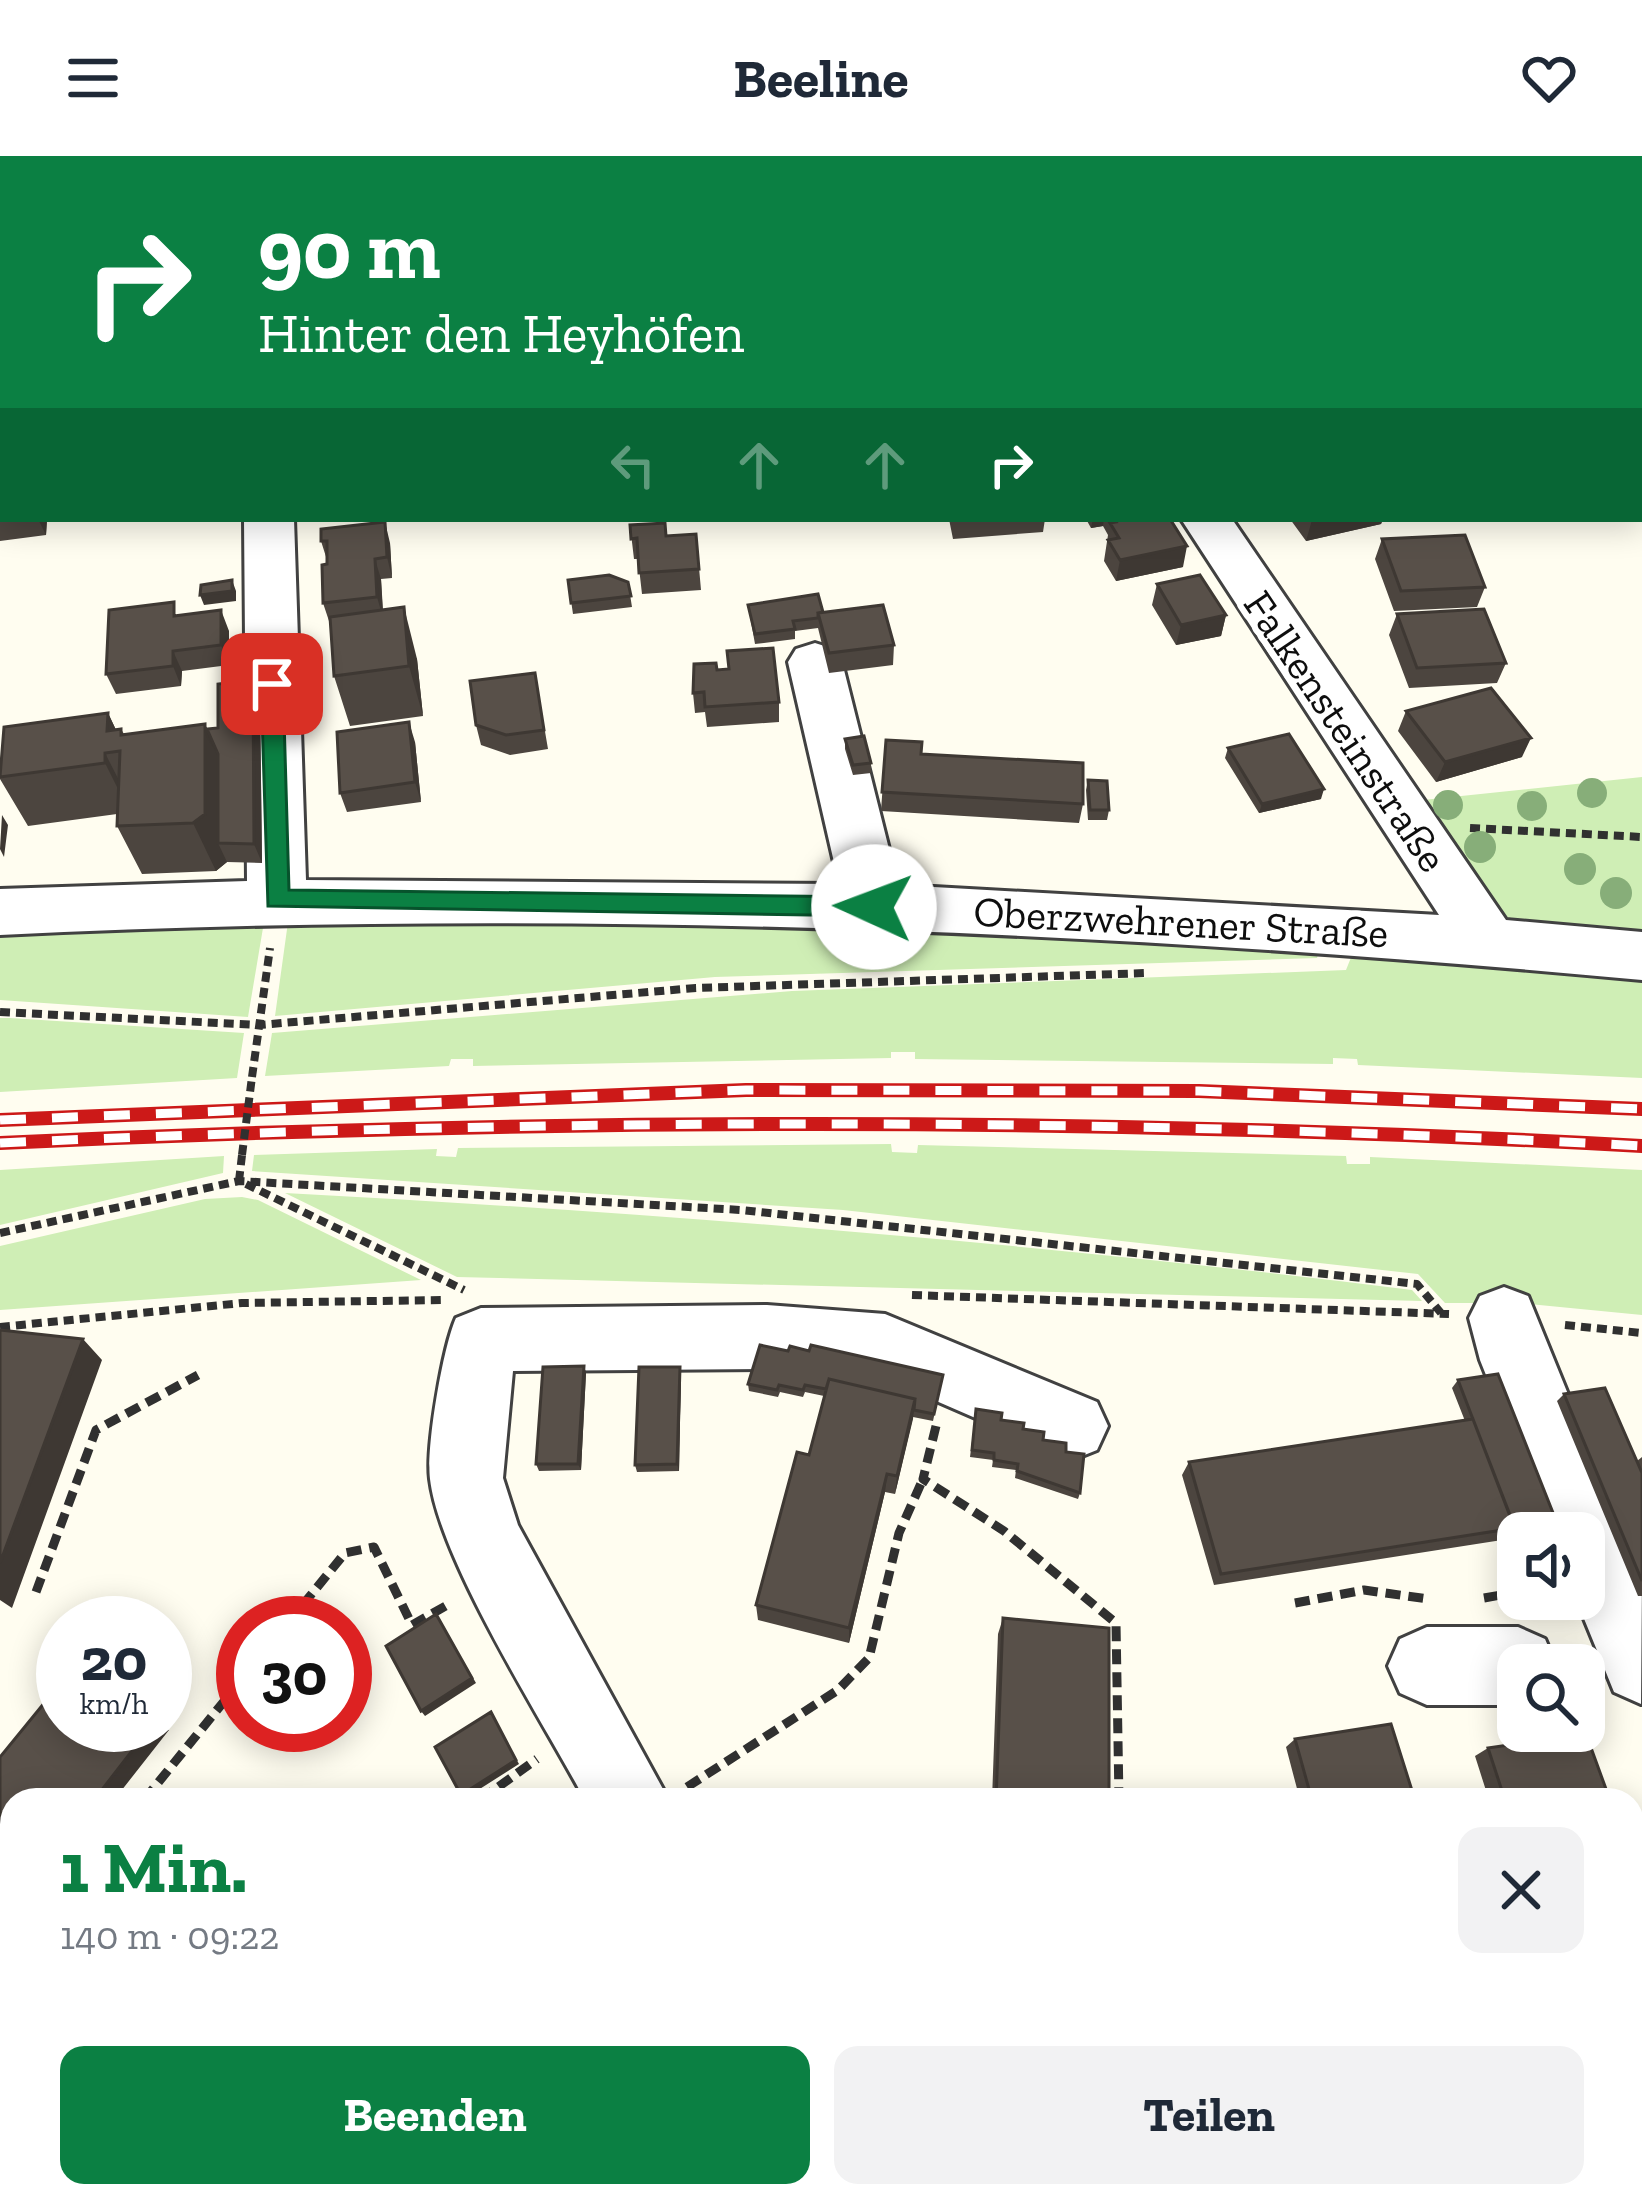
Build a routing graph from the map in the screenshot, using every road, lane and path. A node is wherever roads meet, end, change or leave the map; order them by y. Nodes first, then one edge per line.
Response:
1 (269, 522) edge
2 (1208, 522) edge
3 (815, 662) dead end
4 (1455, 828) dead end
5 (1642, 837) edge
6 (277, 900) junction
7 (874, 907) junction
8 (0, 912) edge
9 (1487, 940) junction
10 (1642, 956) edge
11 (268, 962) dead end
12 (1163, 972) dead end
13 (0, 1012) edge
14 (259, 1025) junction
15 (239, 1181) junction
16 (0, 1233) edge
17 (428, 1274) dead end
18 (960, 1296) dead end
19 (1473, 1316) joint
20 (949, 1374) junction
21 (198, 1375) dead end
22 (1072, 1426) dead end
23 (923, 1479) junction
24 (506, 1574) junction
25 (36, 1592) dead end
26 (1497, 1595) edge
27 (310, 1596) edge
28 (1474, 1599) dead end
29 (1295, 1603) dead end
30 (1439, 1634) joint
31 (1497, 1657) edge
32 (1605, 1665) edge
33 (1642, 1665) edge
34 (216, 1711) edge
35 (154, 1788) edge
36 (622, 1788) edge
37 (687, 1788) edge
38 (1119, 1788) edge

1 - 6 street
2 - 9 street, Falkensteinstraße
3 - 7 street
4 - 5 path
6 - 7 street, Oberzwehrener Straße
6 - 8 street, Oberzwehrener Straße
7 - 9 street, Oberzwehrener Straße
9 - 10 street, Oberzwehrener Straße
11 - 14 path
12 - 14 path
13 - 14 path
14 - 15 path, bridge
15 - 16 path
15 - 17 path
15 - 19 path
18 - 20 path
19 - 33 street
20 - 22 street
20 - 23 path
20 - 24 street
21 - 25 path
23 - 37 path
23 - 38 path
24 - 27 path
24 - 36 street
26 - 28 path
29 - 30 path
30 - 31 street
32 - 33 street
34 - 35 path

